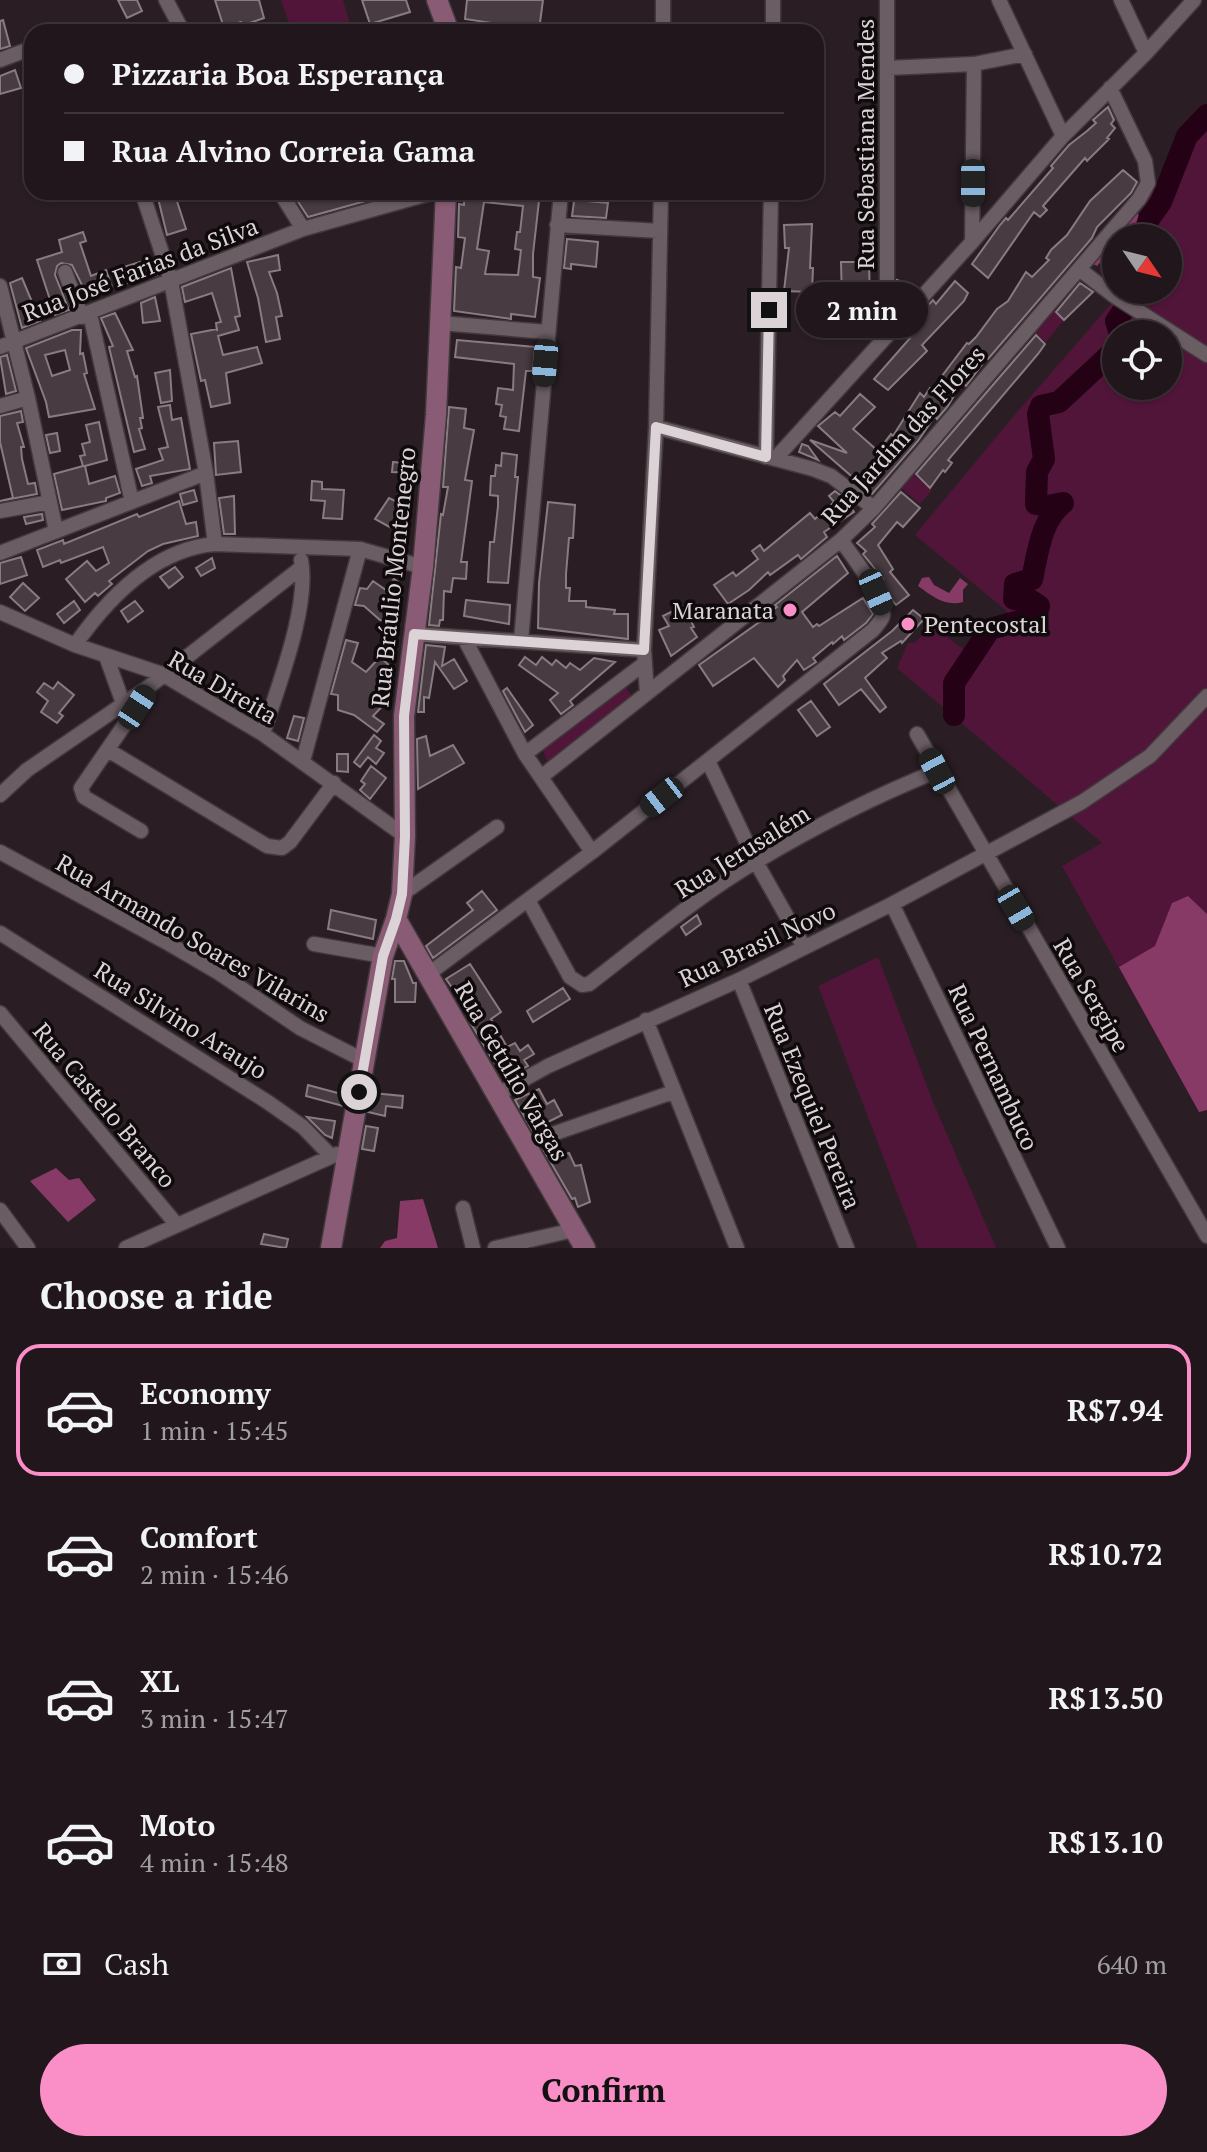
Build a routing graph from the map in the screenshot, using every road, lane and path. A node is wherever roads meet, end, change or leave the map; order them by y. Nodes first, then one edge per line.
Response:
1 (166, 0) edge
2 (437, 0) edge
3 (663, 0) edge
4 (773, 0) edge
5 (887, 0) edge
6 (999, 0) edge
7 (1121, 0) edge
8 (1194, 0) edge
9 (179, 24) edge
10 (446, 24) edge
11 (663, 24) edge
12 (773, 24) edge
13 (24, 51) edge
14 (1146, 53) junction
15 (1025, 54) junction
16 (0, 60) edge
17 (974, 64) junction
18 (888, 68) junction
19 (1110, 88) junction
20 (1063, 136) junction
21 (145, 200) edge
22 (285, 200) edge
23 (406, 200) edge
24 (446, 200) edge
25 (560, 200) edge
26 (661, 200) edge
27 (771, 200) edge
28 (557, 225) junction
29 (303, 229) junction
30 (660, 231) junction
31 (972, 242) junction
32 (1079, 269) junction
33 (65, 272) dead end
34 (171, 281) junction
35 (0, 286) edge
36 (86, 316) junction
37 (440, 323) junction
38 (548, 332) junction
39 (887, 336) junction
40 (7, 345) edge
41 (1207, 355) edge
42 (28, 398) junction
43 (0, 406) edge
44 (656, 427) junction
45 (770, 458) junction
46 (206, 473) junction
47 (50, 502) junction
48 (132, 502) junction
49 (874, 508) junction
50 (0, 511) edge
51 (56, 531) junction
52 (841, 540) junction
53 (215, 544) junction
54 (299, 548) junction
55 (360, 549) junction
56 (0, 553) edge
57 (302, 567) junction
58 (423, 567) junction
59 (0, 612) edge
60 (414, 634) junction
61 (464, 638) junction
62 (521, 640) junction
63 (75, 645) junction
64 (106, 656) junction
65 (644, 656) junction
66 (157, 680) junction
67 (647, 693) junction
68 (1207, 696) edge
69 (123, 703) junction
70 (263, 734) junction
71 (917, 734) dead end
72 (108, 750) junction
73 (525, 754) junction
74 (303, 761) junction
75 (708, 761) junction
76 (937, 771) junction
77 (541, 777) junction
78 (334, 783) junction
79 (0, 795) edge
80 (497, 827) dead end
81 (141, 831) dead end
82 (405, 836) junction
83 (0, 852) edge
84 (592, 852) junction
85 (984, 853) junction
86 (756, 862) junction
87 (402, 894) junction
88 (528, 900) junction
89 (892, 904) junction
90 (396, 919) junction
91 (0, 933) edge
92 (314, 944) dead end
93 (804, 947) junction
94 (383, 956) junction
95 (427, 975) junction
96 (739, 980) junction
97 (0, 1013) edge
98 (646, 1020) junction
99 (365, 1061) junction
100 (673, 1092) junction
101 (496, 1095) junction
102 (524, 1144) junction
103 (340, 1153) junction
104 (463, 1208) dead end
105 (0, 1210) edge
106 (177, 1225) junction
107 (1207, 1236) edge
108 (579, 1239) edge
109 (28, 1248) edge
110 (126, 1248) edge
111 (331, 1248) edge
112 (473, 1248) edge
113 (495, 1248) edge
114 (737, 1248) edge
115 (847, 1248) edge
116 (1058, 1248) edge

1 - 9 street
2 - 10 street
3 - 11 street
4 - 12 street
5 - 18 street, Rua Sebastiana Mendes
6 - 15 street
7 - 14 street
8 - 14 street
13 - 16 street
14 - 19 street
15 - 17 street
15 - 20 street
17 - 18 street
17 - 31 street
18 - 39 street, Rua Sebastiana Mendes
19 - 20 street
19 - 32 street, Rua Jardim das Flores
20 - 31 street
21 - 34 street
22 - 29 street
23 - 29 street, Rua José Farias da Silva
24 - 37 street, Rua Bráulio Montenegro
25 - 28 street
26 - 30 street
27 - 45 street
28 - 30 street
28 - 38 street
29 - 34 street, Rua José Farias da Silva
30 - 44 street
31 - 39 street
32 - 41 street
32 - 49 street, Rua Jardim das Flores
33 - 36 street
34 - 36 street, Rua José Farias da Silva
34 - 46 street
35 - 40 street
36 - 40 street, Rua José Farias da Silva
36 - 48 street
37 - 38 street
37 - 58 street, Rua Bráulio Montenegro
38 - 62 street
39 - 45 street
40 - 42 street
42 - 43 street
42 - 47 street
44 - 45 street
44 - 65 street
45 - 49 street
46 - 48 street
46 - 53 street
47 - 50 street
47 - 51 street
48 - 51 street
49 - 52 street, Rua Jardim das Flores
51 - 56 street
52 - 67 street, Rua Jardim das Flores
52 - 75 street
53 - 54 street
53 - 63 street
54 - 55 street
54 - 57 street
55 - 58 street
55 - 74 street
57 - 66 street
57 - 70 street
58 - 60 street, Rua Bráulio Montenegro
59 - 63 street, Rua Direita
60 - 61 street
60 - 82 street, Rua Bráulio Montenegro
61 - 62 street
61 - 73 street
62 - 65 street
63 - 64 street, Rua Direita
64 - 66 street, Rua Direita
64 - 69 street
65 - 67 street
65 - 73 street
66 - 69 street
66 - 70 street, Rua Direita
66 - 72 street
67 - 77 street, Rua Jardim das Flores
68 - 85 street, Rua Brasil Novo
69 - 79 street
70 - 74 street, Rua Direita
71 - 76 street, Rua Sergipe
72 - 78 street
72 - 81 street
73 - 77 street
74 - 78 street, Rua Direita
75 - 84 street
75 - 86 street
76 - 85 street, Rua Sergipe
76 - 86 street, Rua Jerusalém
77 - 84 street
78 - 82 street, Rua Direita
80 - 87 street
82 - 87 street, Rua Bráulio Montenegro
83 - 99 street, Rua Armando Soares Vilarins
84 - 88 street
85 - 89 street, Rua Brasil Novo
85 - 107 street, Rua Sergipe
86 - 88 street, Rua Jerusalém
86 - 93 street
87 - 90 street, Rua Bráulio Montenegro
88 - 95 street
89 - 93 street, Rua Brasil Novo
89 - 116 street, Rua Pernambuco
90 - 94 street, Rua Bráulio Montenegro
90 - 95 street, Rua Getúlio Vargas
91 - 103 street, Rua Silvino Araujo
92 - 94 street
93 - 96 street, Rua Brasil Novo
94 - 99 street, Rua Bráulio Montenegro
95 - 101 street, Rua Getúlio Vargas
96 - 98 street, Rua Brasil Novo
96 - 115 street, Rua Ezequiel Pereira
97 - 106 street, Rua Castelo Branco
98 - 100 street
98 - 101 street, Rua Brasil Novo
99 - 103 street, Rua Bráulio Montenegro
100 - 102 street
100 - 114 street
101 - 102 street, Rua Getúlio Vargas
102 - 108 street, Rua Getúlio Vargas
103 - 106 street
103 - 111 street, Rua Bráulio Montenegro
104 - 112 street
105 - 109 street
106 - 110 street
108 - 113 street

